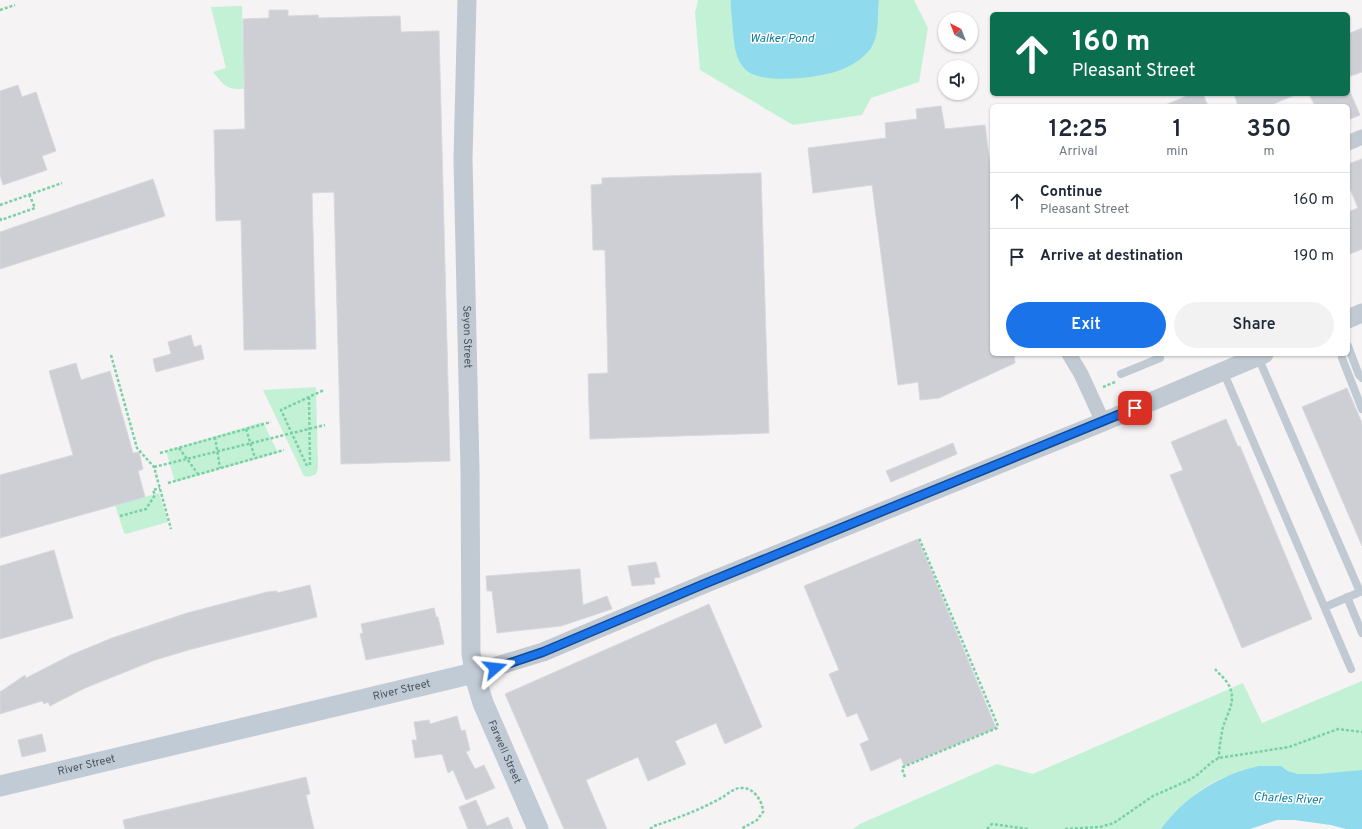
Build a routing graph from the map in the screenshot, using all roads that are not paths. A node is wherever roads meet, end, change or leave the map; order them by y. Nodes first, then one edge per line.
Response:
1 (467, 0) edge
2 (1362, 137) edge
3 (1350, 142) edge
4 (1362, 313) edge
5 (1350, 318) edge
6 (1350, 351) edge
7 (1070, 356) edge
8 (1259, 356) edge
9 (1261, 356) edge
10 (1160, 358) dead end
11 (1342, 358) dead end
12 (1223, 371) junction
13 (1121, 374) dead end
14 (1362, 378) edge
15 (1362, 409) edge
16 (1103, 422) junction
17 (1347, 598) junction
18 (1324, 607) junction
19 (1362, 633) edge
20 (1351, 669) dead end
21 (474, 673) junction
22 (0, 786) edge
23 (538, 829) edge

1 - 21 street, Seyon Street
2 - 3 street
4 - 5 street
6 - 14 lane
7 - 16 street
8 - 12 street, River Street
9 - 17 lane
10 - 13 lane
11 - 15 lane
12 - 16 street, River Street
12 - 18 lane
16 - 21 street, River Street
17 - 18 lane
17 - 19 lane
18 - 20 lane
21 - 22 main road, River Street
21 - 23 main road, Farwell Street

